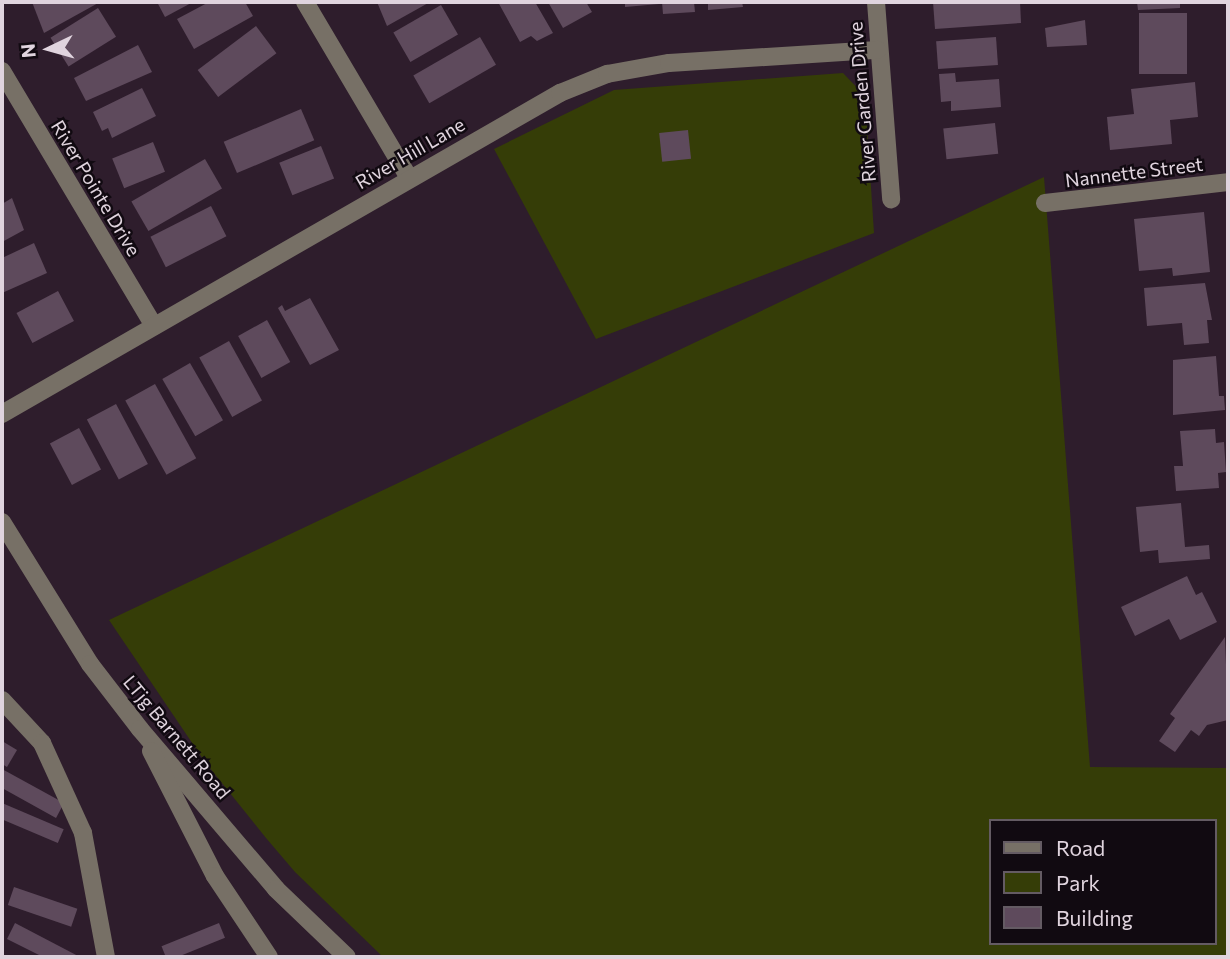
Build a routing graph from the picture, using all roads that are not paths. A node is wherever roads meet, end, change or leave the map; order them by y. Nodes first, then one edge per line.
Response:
1 (305, 2) edge
2 (876, 2) edge
3 (878, 50) junction
4 (2, 71) edge
5 (409, 178) junction
6 (1228, 182) edge
7 (891, 199) dead end
8 (1045, 203) dead end
9 (154, 326) junction
10 (2, 414) edge
11 (2, 522) edge
12 (2, 699) edge
13 (140, 729) junction
14 (106, 957) edge
15 (270, 957) edge
16 (347, 957) edge

1 - 5 street
2 - 3 street, River Garden Drive
3 - 5 street, River Hill Lane
3 - 7 street, River Garden Drive
4 - 9 street, River Pointe Drive
5 - 9 street, River Hill Lane
6 - 8 street, Nannette Street
9 - 10 street, River Hill Lane
11 - 13 street, LTjg Barnett Road
12 - 14 street
13 - 15 street
13 - 16 street, LTjg Barnett Road

